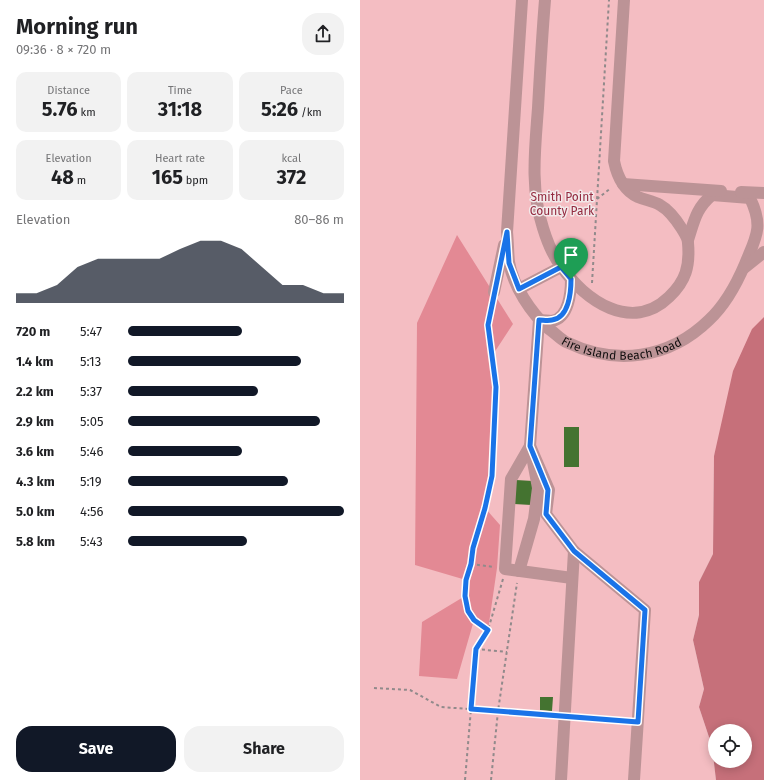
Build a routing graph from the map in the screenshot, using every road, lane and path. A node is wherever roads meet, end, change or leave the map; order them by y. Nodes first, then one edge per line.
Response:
1 (522, 0) edge
2 (544, 0) edge
3 (609, 0) edge
4 (624, 0) edge
5 (622, 183) junction
6 (764, 193) edge
7 (597, 199) junction
8 (507, 232) junction
9 (688, 240) junction
10 (764, 242) edge
11 (764, 252) edge
12 (764, 258) edge
13 (561, 267) junction
14 (742, 270) junction
15 (571, 279) junction
16 (592, 286) dead end
17 (519, 289) junction
18 (494, 292) joint
19 (539, 320) junction
20 (530, 446) junction
21 (574, 551) junction
22 (471, 564) junction
23 (505, 569) junction
24 (519, 571) junction
25 (572, 578) junction
26 (488, 630) junction
27 (476, 649) junction
28 (507, 652) junction
29 (374, 688) dead end
30 (471, 709) junction
31 (498, 711) junction
32 (564, 716) junction
33 (638, 722) junction
34 (465, 780) edge
35 (491, 780) edge
36 (561, 780) edge
37 (634, 780) edge

1 - 8 street, Fire Island Beach Road
2 - 13 street, Fire Island Beach Road
3 - 7 path
4 - 5 street
5 - 6 street
5 - 7 path
5 - 9 street
7 - 16 path
8 - 17 street, Fire Island Beach Road
8 - 18 street
9 - 14 street
9 - 15 street, Fire Island Beach Road
10 - 14 street
11 - 14 street
12 - 14 street
13 - 15 street, Fire Island Beach Road
13 - 17 street
14 - 19 street, Fire Island Beach Road
15 - 19 street
17 - 19 street, Fire Island Beach Road
18 - 22 path
19 - 20 street
20 - 21 street
20 - 23 street
20 - 24 street
21 - 25 street
21 - 33 street
22 - 23 path
22 - 26 path
23 - 24 street
23 - 26 path
24 - 25 street
24 - 28 path
25 - 32 street
26 - 27 path
27 - 28 path
27 - 30 path
28 - 31 path
29 - 30 path
30 - 31 path
30 - 34 path
31 - 32 path
31 - 35 path
32 - 33 path
32 - 36 street
33 - 37 street

